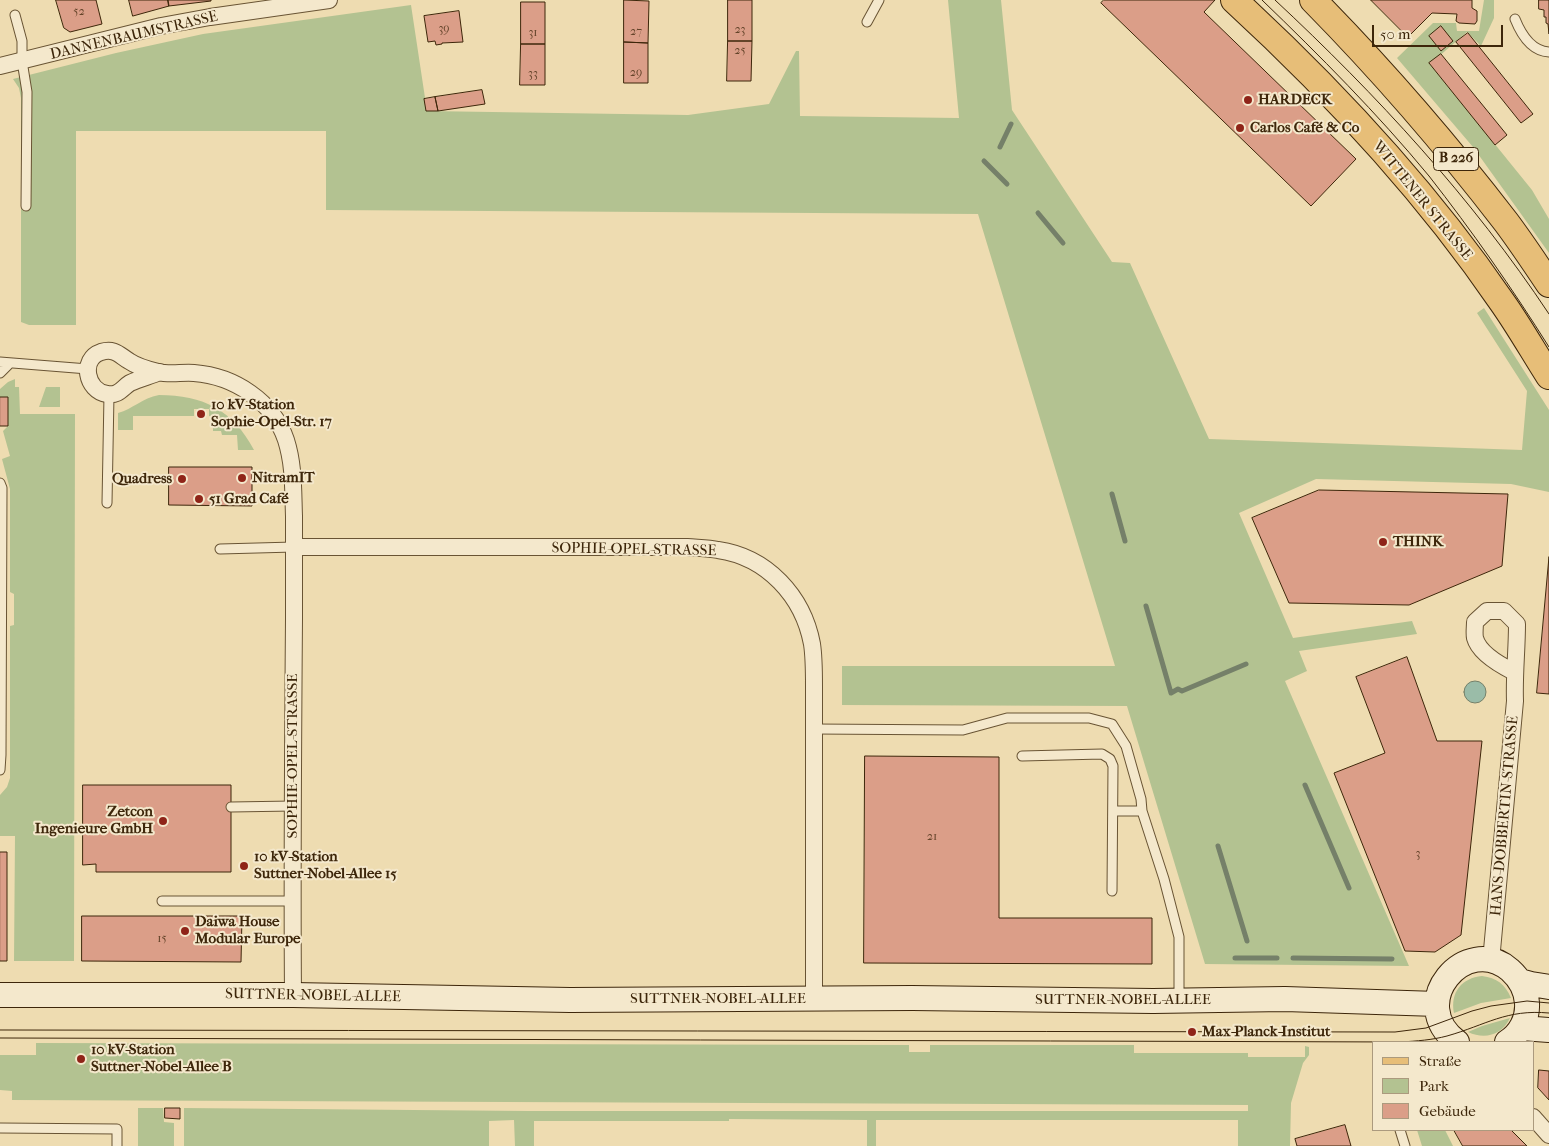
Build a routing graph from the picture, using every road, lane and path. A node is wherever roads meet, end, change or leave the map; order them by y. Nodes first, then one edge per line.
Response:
1 (329, 0) edge
2 (879, 0) edge
3 (1234, 0) edge
4 (1313, 0) edge
5 (15, 15) dead end
6 (1515, 19) dead end
7 (867, 22) dead end
8 (1549, 52) edge
9 (22, 61) junction
10 (0, 66) edge
11 (26, 206) dead end
12 (1549, 284) edge
13 (0, 362) edge
14 (130, 362) junction
15 (10, 363) junction
16 (88, 369) junction
17 (160, 372) junction
18 (0, 373) edge
19 (1549, 376) edge
20 (129, 384) junction
21 (109, 395) junction
22 (0, 482) edge
23 (107, 502) dead end
24 (294, 548) junction
25 (220, 549) dead end
26 (1514, 672) dead end
27 (814, 729) junction
28 (1022, 756) dead end
29 (0, 770) edge
30 (293, 806) junction
31 (231, 807) dead end
32 (1113, 811) junction
33 (1142, 811) junction
34 (1112, 891) dead end
35 (162, 901) dead end
36 (292, 901) junction
37 (1491, 961) junction
38 (1520, 980) junction
39 (1549, 986) edge
40 (0, 995) edge
41 (293, 995) junction
42 (814, 998) junction
43 (1179, 1001) junction
44 (1437, 1004) junction
45 (1549, 1030) edge
46 (1514, 1035) edge
47 (1456, 1041) edge
48 (1534, 1118) edge
49 (0, 1128) edge
50 (1400, 1131) edge
51 (1549, 1135) edge
52 (117, 1146) edge
53 (1405, 1146) edge

1 - 9 street, DANNENBAUMSTRASSE
2 - 7 lane
3 - 19 main road, WITTENER STRASSE
4 - 12 main road, B 226
5 - 9 lane
6 - 8 lane
9 - 10 street, DANNENBAUMSTRASSE
9 - 11 lane
13 - 15 lane
14 - 16 street, SOPHIE-OPEL-STRASSE
14 - 17 street, SOPHIE-OPEL-STRASSE
14 - 20 lane
15 - 16 lane
15 - 18 lane
16 - 21 street
17 - 20 street, SOPHIE-OPEL-STRASSE
17 - 24 street, SOPHIE-OPEL-STRASSE
20 - 21 street, SOPHIE-OPEL-STRASSE
21 - 23 lane
22 - 29 lane
24 - 25 lane
24 - 27 street, SOPHIE-OPEL-STRASSE
24 - 30 street, SOPHIE-OPEL-STRASSE
26 - 37 street, HANS-DOBBERTIN-STRASSE
27 - 33 lane
27 - 42 street, SOPHIE-OPEL-STRASSE
28 - 32 lane
30 - 31 lane
30 - 36 street, SOPHIE-OPEL-STRASSE
32 - 33 lane
32 - 34 lane
33 - 43 lane
35 - 36 lane
36 - 41 street, SOPHIE-OPEL-STRASSE
37 - 38 street
37 - 44 street
38 - 39 street
38 - 46 street
40 - 41 street, SUTTNER-NOBEL-ALLEE
41 - 42 street, SUTTNER-NOBEL-ALLEE
42 - 43 street, SUTTNER-NOBEL-ALLEE
43 - 44 street, SUTTNER-NOBEL-ALLEE
44 - 47 street
45 - 46 street
48 - 51 street
49 - 52 lane
50 - 53 lane

